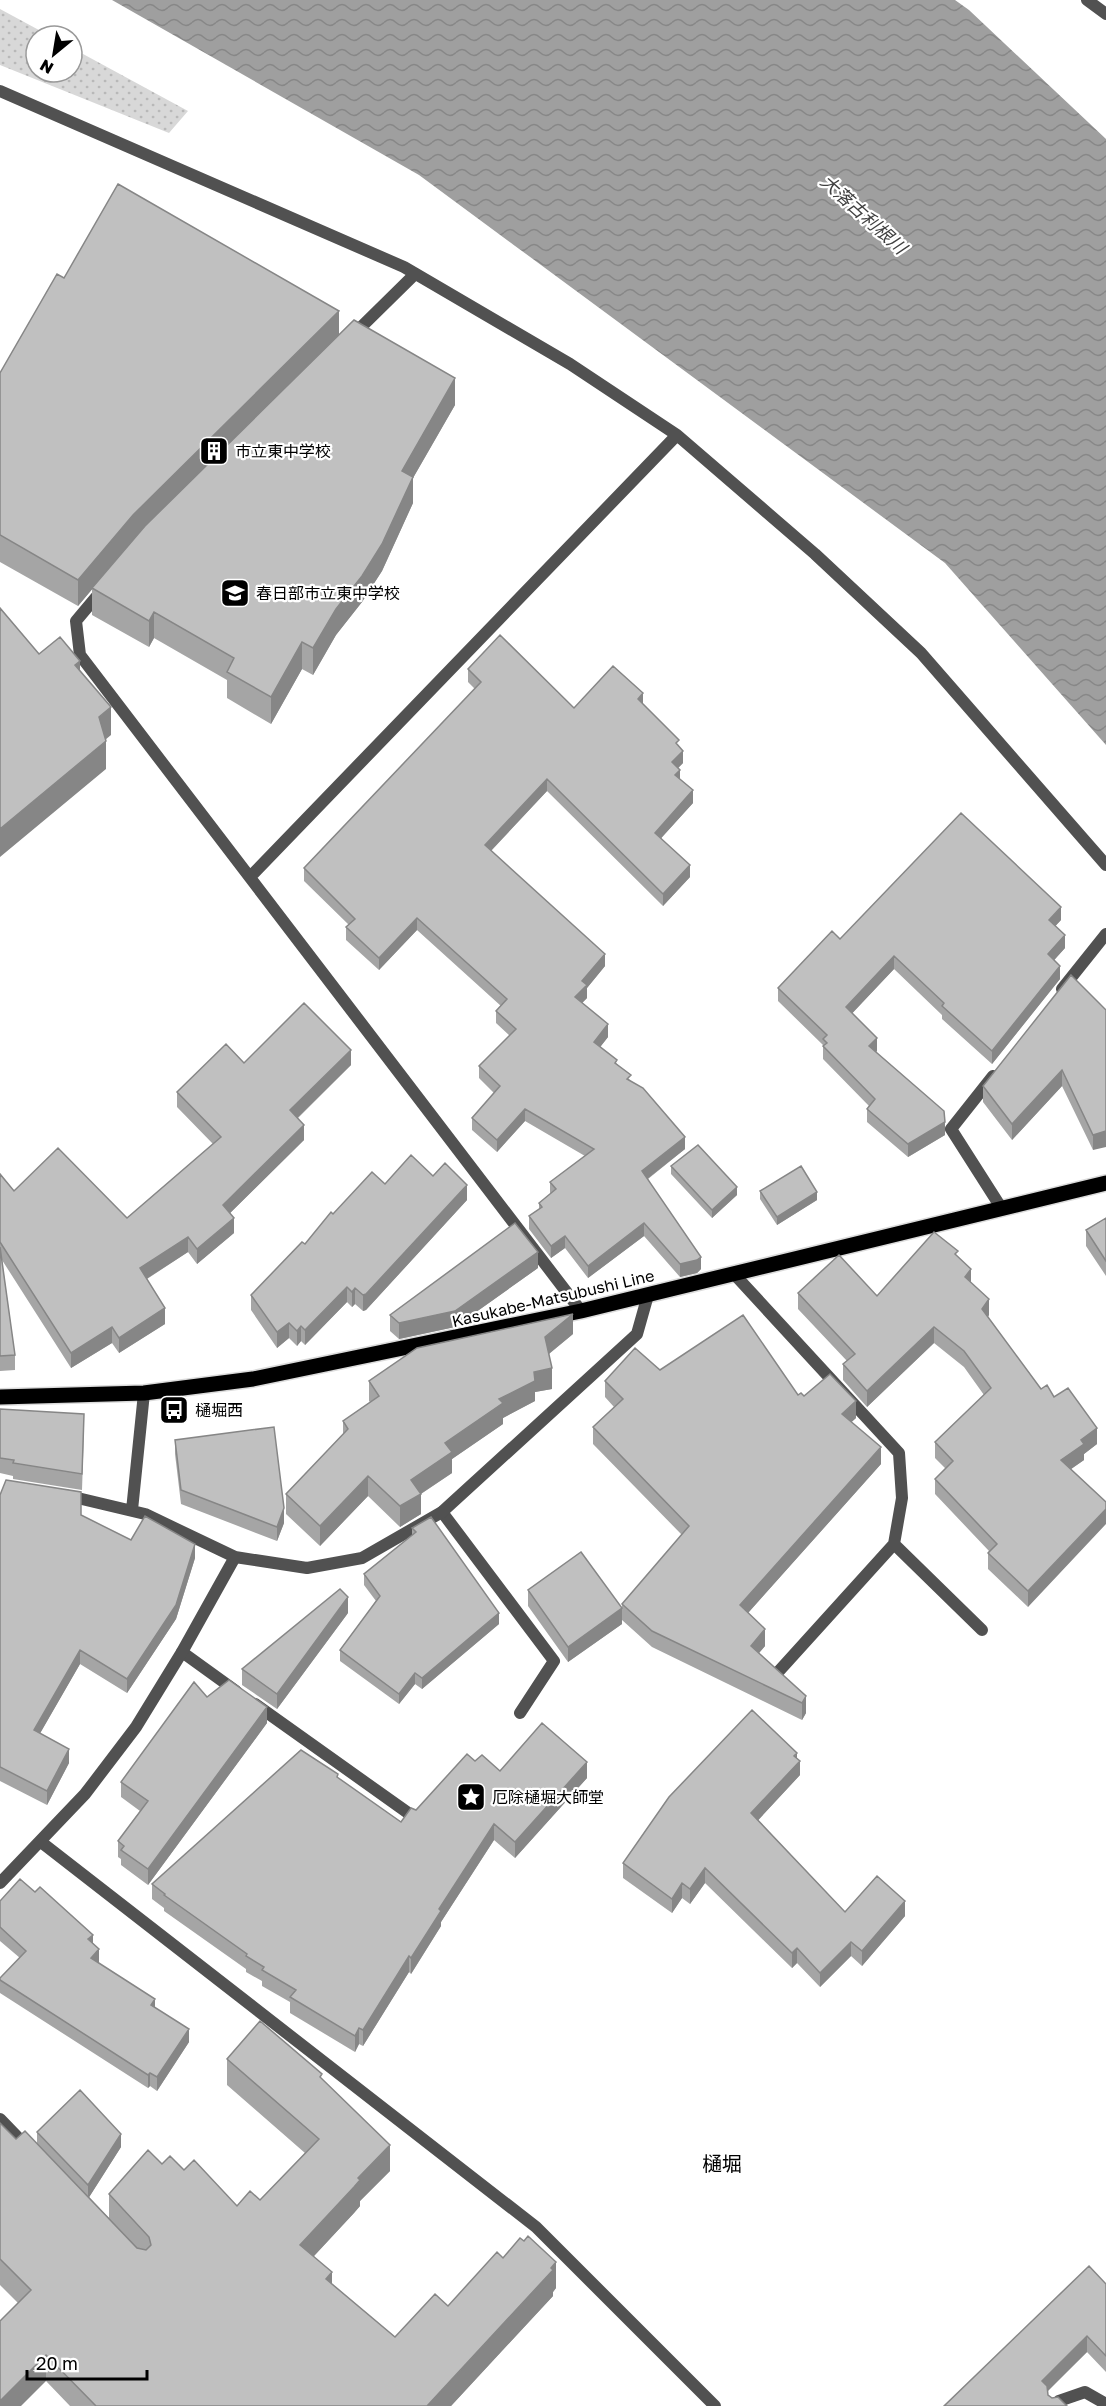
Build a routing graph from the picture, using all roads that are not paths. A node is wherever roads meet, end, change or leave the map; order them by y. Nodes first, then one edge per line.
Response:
1 (1087, 0) edge
2 (1106, 14) edge
3 (0, 90) edge
4 (415, 274) junction
5 (340, 349) edge
6 (677, 435) junction
7 (111, 580) edge
8 (1106, 865) edge
9 (250, 877) junction
10 (1106, 934) edge
11 (1054, 999) edge
12 (1002, 1064) edge
13 (1106, 1183) edge
14 (1002, 1209) junction
15 (735, 1275) junction
16 (648, 1295) junction
17 (581, 1311) junction
18 (144, 1393) junction
19 (0, 1396) edge
20 (52, 1493) edge
21 (132, 1510) junction
22 (442, 1512) junction
23 (894, 1544) junction
24 (235, 1557) junction
25 (982, 1630) dead end
26 (182, 1652) junction
27 (778, 1671) edge
28 (520, 1713) dead end
29 (411, 1815) edge
30 (41, 1842) junction
31 (0, 1883) edge
32 (0, 2119) edge
33 (40, 2160) edge
34 (1106, 2404) edge
35 (715, 2406) edge
36 (1054, 2406) edge

1 - 2 street
3 - 4 street
4 - 5 street
4 - 6 street
6 - 8 street
6 - 9 street
7 - 9 street
9 - 17 street
10 - 11 street
12 - 14 street
13 - 14 main road, Kasukabe-Matsubushi Line
14 - 15 main road, Kasukabe-Matsubushi Line
15 - 16 main road, Kasukabe-Matsubushi Line
15 - 23 street
16 - 17 main road, Kasukabe-Matsubushi Line
16 - 22 street
17 - 18 main road, Kasukabe-Matsubushi Line
18 - 19 main road, Kasukabe-Matsubushi Line
18 - 21 street
20 - 21 street
21 - 24 street
22 - 24 street
22 - 28 street
23 - 25 street
23 - 27 street
24 - 26 street
26 - 29 street
26 - 30 street
30 - 31 street
30 - 35 street
32 - 33 street
34 - 36 street

